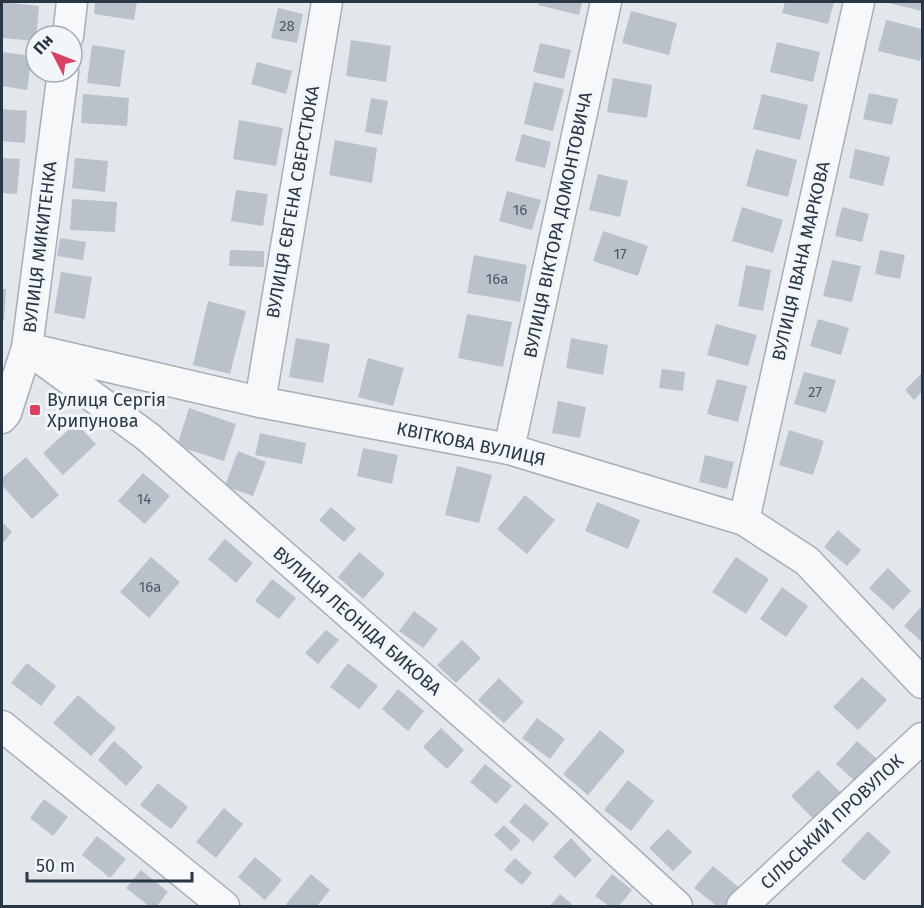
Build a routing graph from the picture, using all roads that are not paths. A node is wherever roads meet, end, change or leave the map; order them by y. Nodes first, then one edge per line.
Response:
1 (72, 2) edge
2 (327, 2) edge
3 (606, 2) edge
4 (859, 2) edge
5 (69, 24) edge
6 (61, 84) edge
7 (27, 348) junction
8 (260, 402) junction
9 (3, 414) edge
10 (509, 449) junction
11 (744, 520) junction
12 (922, 683) edge
13 (2, 726) edge
14 (922, 738) edge
15 (224, 906) edge
16 (677, 906) edge
17 (742, 906) edge

1 - 5 street
2 - 8 street, ВУЛИЦЯ ЄВГЕНА СВЕРСТЮКА
3 - 10 street, ВУЛИЦЯ ВІКТОРА ДОМОНТОВИЧА
4 - 11 street, ВУЛИЦЯ ІВАНА МАРКОВА
6 - 7 street, ВУЛИЦЯ МИКИТЕНКА
7 - 8 street, КВІТКОВА ВУЛИЦЯ
7 - 9 street, ВУЛИЦЯ МИКИТЕНКА
7 - 16 street, ВУЛИЦЯ ЛЕОНІДА БИКОВА
8 - 10 street, КВІТКОВА ВУЛИЦЯ
10 - 11 street, КВІТКОВА ВУЛИЦЯ
11 - 12 street, КВІТКОВА ВУЛИЦЯ
13 - 15 street
14 - 17 street, СІЛЬСЬКИЙ ПРОВУЛОК

